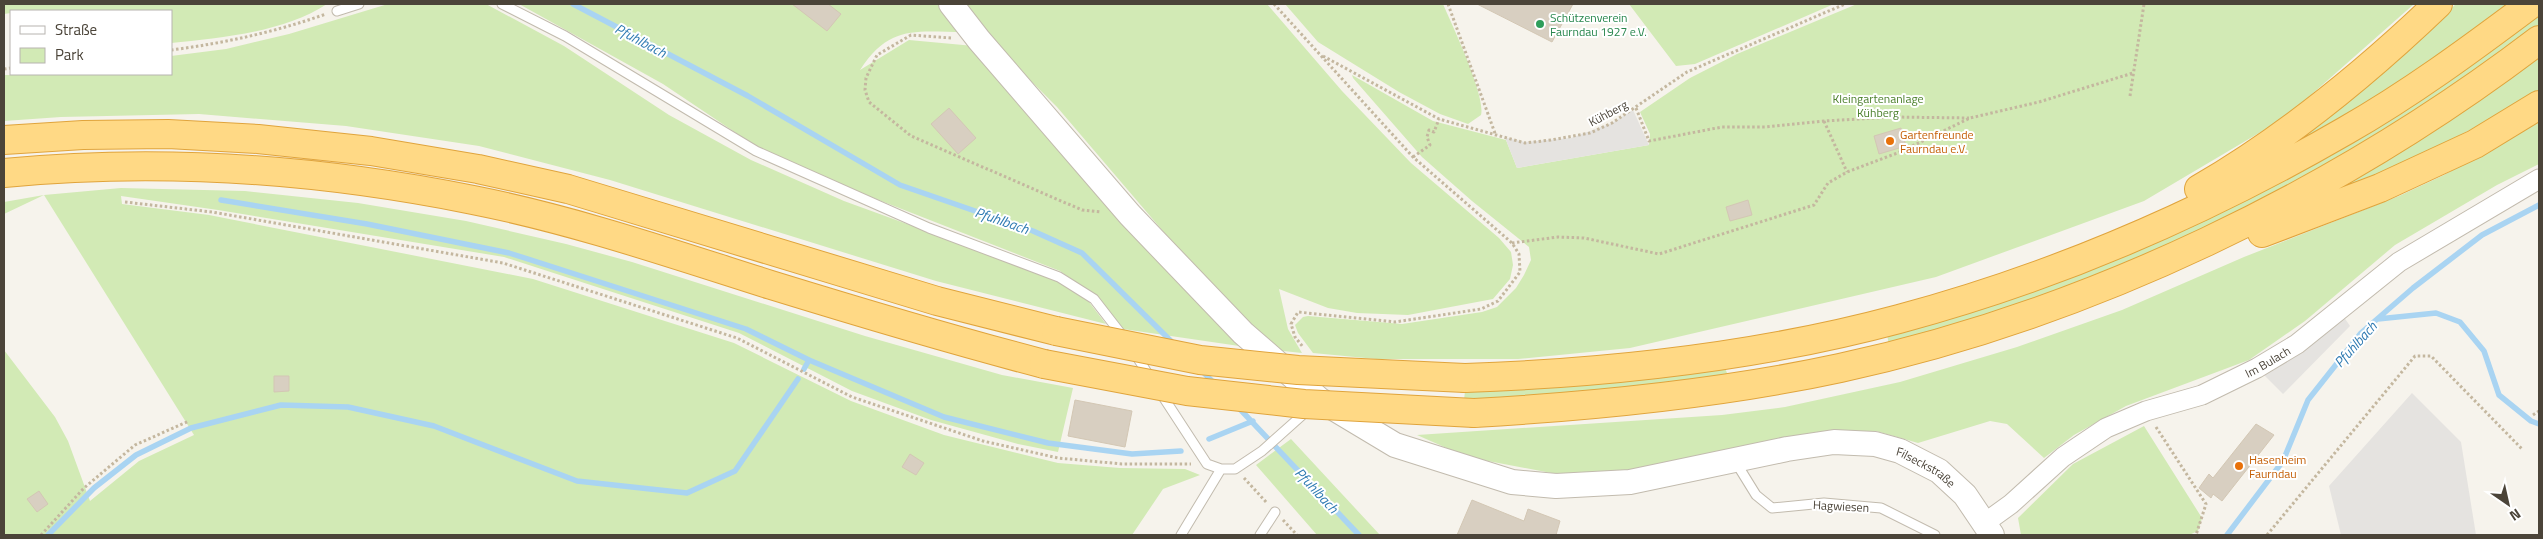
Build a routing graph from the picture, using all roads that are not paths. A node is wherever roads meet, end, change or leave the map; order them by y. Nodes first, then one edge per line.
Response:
1 (359, 4) edge
2 (502, 4) edge
3 (951, 4) edge
4 (2438, 4) edge
5 (2530, 4) edge
6 (337, 11) road end
7 (2539, 40) edge
8 (2539, 105) edge
9 (4, 140) edge
10 (4, 173) edge
11 (2539, 180) edge
12 (2154, 229) junction
13 (2193, 248) junction
14 (1320, 400) junction
15 (1735, 460) junction
16 (1221, 469) junction
17 (1275, 512) dead end
18 (1989, 529) edge
19 (1181, 535) edge
20 (1260, 535) edge
21 (1934, 535) edge

1 - 6 lane
2 - 16 lane
3 - 14 street, Filseckstraße
4 - 12 highway
5 - 12 highway
7 - 13 highway
8 - 13 highway
9 - 12 highway, bridge
10 - 13 highway, bridge
11 - 18 street, Im Bulach
14 - 15 street, Filseckstraße
14 - 16 lane
15 - 18 street, Filseckstraße
15 - 21 lane, Hagwiesen
16 - 19 lane
17 - 20 lane

